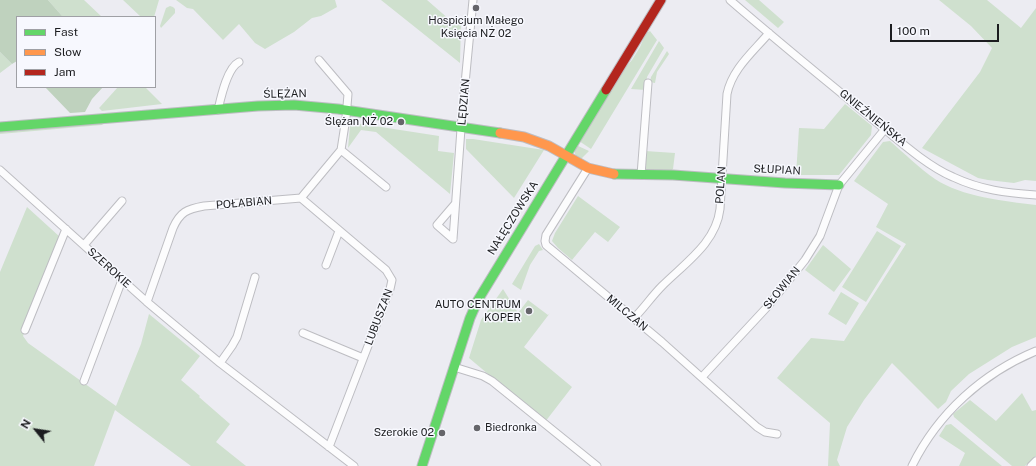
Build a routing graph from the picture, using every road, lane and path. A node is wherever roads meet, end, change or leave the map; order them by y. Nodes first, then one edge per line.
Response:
1 (473, 0) edge
2 (661, 0) edge
3 (730, 0) edge
4 (769, 33) junction
5 (319, 60) dead end
6 (239, 62) dead end
7 (648, 83) dead end
8 (218, 110) junction
9 (347, 110) junction
10 (0, 127) edge
11 (461, 127) junction
12 (885, 129) junction
13 (341, 150) junction
14 (566, 155) junction
15 (588, 168) junction
16 (0, 170) edge
17 (641, 175) junction
18 (722, 178) junction
19 (839, 185) junction
20 (386, 188) dead end
21 (1036, 195) edge
22 (301, 198) junction
23 (122, 201) dead end
24 (455, 203) junction
25 (66, 229) junction
26 (340, 231) junction
27 (84, 245) junction
28 (326, 265) dead end
29 (255, 277) dead end
30 (122, 280) junction
31 (147, 302) junction
32 (634, 318) junction
33 (25, 330) dead end
34 (303, 333) dead end
35 (1036, 351) edge
36 (363, 358) junction
37 (220, 363) junction
38 (454, 367) junction
39 (702, 377) junction
40 (84, 381) dead end
41 (777, 434) dead end
42 (329, 447) junction
43 (1036, 461) edge
44 (354, 466) edge
45 (422, 466) edge
46 (597, 466) edge
47 (912, 466) edge
48 (1031, 466) edge

1 - 11 street, LĘDZIAN
2 - 14 street, NAŁĘCZOWSKA
3 - 4 street, GNIEŹNIEŃSKA
4 - 12 street, GNIEŹNIEŃSKA
4 - 18 street, POLAN
5 - 9 street
6 - 8 street
7 - 17 street
8 - 9 street, ŚLĘŻAN
8 - 10 street, ŚLĘŻAN
9 - 11 street, ŚLĘŻAN
9 - 13 street
11 - 14 street, ŚLĘŻAN
11 - 24 street, LĘDZIAN
12 - 19 street
12 - 21 street, GNIEŹNIEŃSKA
13 - 20 street
13 - 22 street
14 - 15 street, SŁUPIAN
14 - 38 street, NAŁĘCZOWSKA
15 - 17 street, SŁUPIAN
15 - 32 street, MILCZAN
16 - 25 street, SZEROKIE
17 - 18 street, SŁUPIAN
18 - 19 street, SŁUPIAN
18 - 32 street, POLAN
19 - 39 street, SŁOWIAN
22 - 26 street, LUBUSZAN
22 - 31 street, POŁABIAN
23 - 27 street
24 - 24 street, LĘDZIAN
25 - 27 street, SZEROKIE
25 - 33 street
26 - 28 street
26 - 36 street, LUBUSZAN
27 - 30 street, SZEROKIE
29 - 37 street
30 - 31 street, SZEROKIE
30 - 40 street
31 - 37 street, SZEROKIE
32 - 39 street, MILCZAN
34 - 36 street
35 - 47 street
36 - 42 street, LUBUSZAN
37 - 42 street, SZEROKIE
38 - 45 street, NAŁĘCZOWSKA
38 - 46 street
39 - 41 street, MILCZAN
42 - 44 street, SZEROKIE
43 - 48 street

